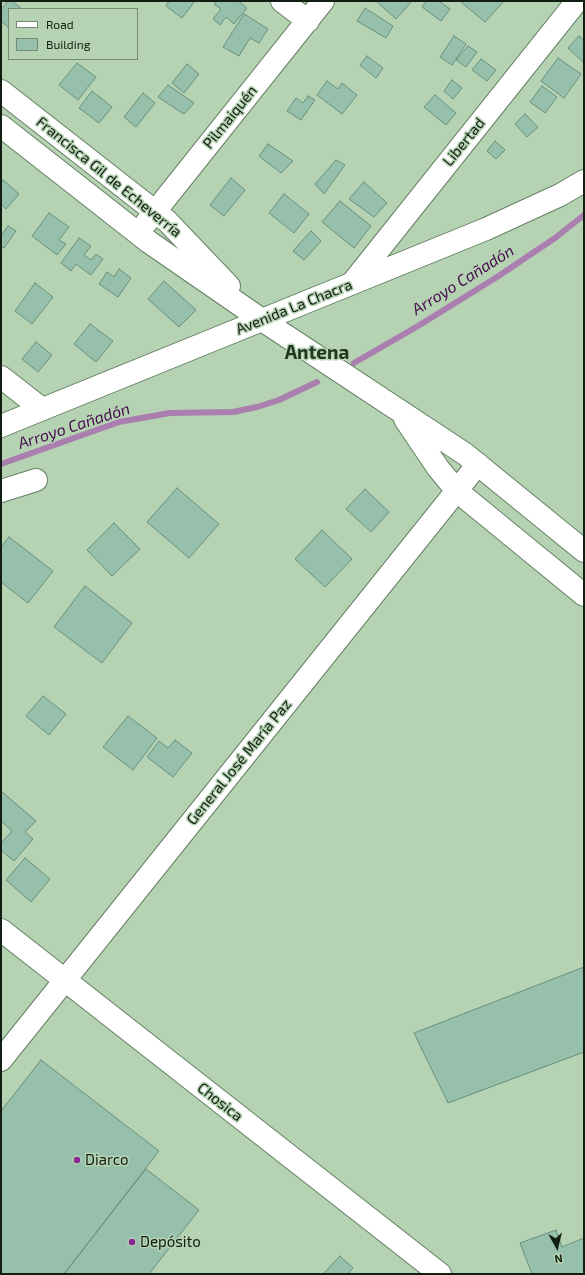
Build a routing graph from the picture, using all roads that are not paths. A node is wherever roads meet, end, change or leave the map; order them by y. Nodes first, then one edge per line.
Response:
1 (282, 1) edge
2 (324, 1) edge
3 (577, 1) edge
4 (308, 21) junction
5 (1, 91) edge
6 (1, 126) edge
7 (584, 181) edge
8 (155, 211) junction
9 (137, 233) junction
10 (352, 284) junction
11 (262, 320) junction
12 (1, 377) edge
13 (42, 409) junction
14 (400, 411) junction
15 (1, 426) edge
16 (478, 464) junction
17 (36, 480) dead end
18 (1, 491) edge
19 (457, 491) junction
20 (584, 551) edge
21 (584, 595) edge
22 (1, 930) edge
23 (65, 980) junction
24 (1, 1060) edge
25 (440, 1274) edge

1 - 4 street
2 - 4 street, Pilmaiquén
3 - 10 street, Libertad
4 - 8 street, Pilmaiquén
5 - 8 street, Francisca Gil de Echeverría
6 - 9 street, Francisca Gil de Echeverría
7 - 10 street, Avenida La Chacra
8 - 9 street, Pilmaiquén
8 - 11 street, Francisca Gil de Echeverría
9 - 11 street, Francisca Gil de Echeverría
10 - 11 street, Avenida La Chacra
11 - 13 street, Avenida La Chacra
11 - 14 street, Francisca Gil de Echeverría
12 - 13 street
13 - 15 street, Avenida La Chacra
14 - 16 street, Francisca Gil de Echeverría
14 - 19 street, Francisca Gil de Echeverría
16 - 19 street, General José María Paz
16 - 20 street, Francisca Gil de Echeverría
17 - 18 street
19 - 21 street, Francisca Gil de Echeverría
19 - 23 street, General José María Paz
22 - 23 street, Chosica
23 - 24 street, General José María Paz
23 - 25 street, Chosica

